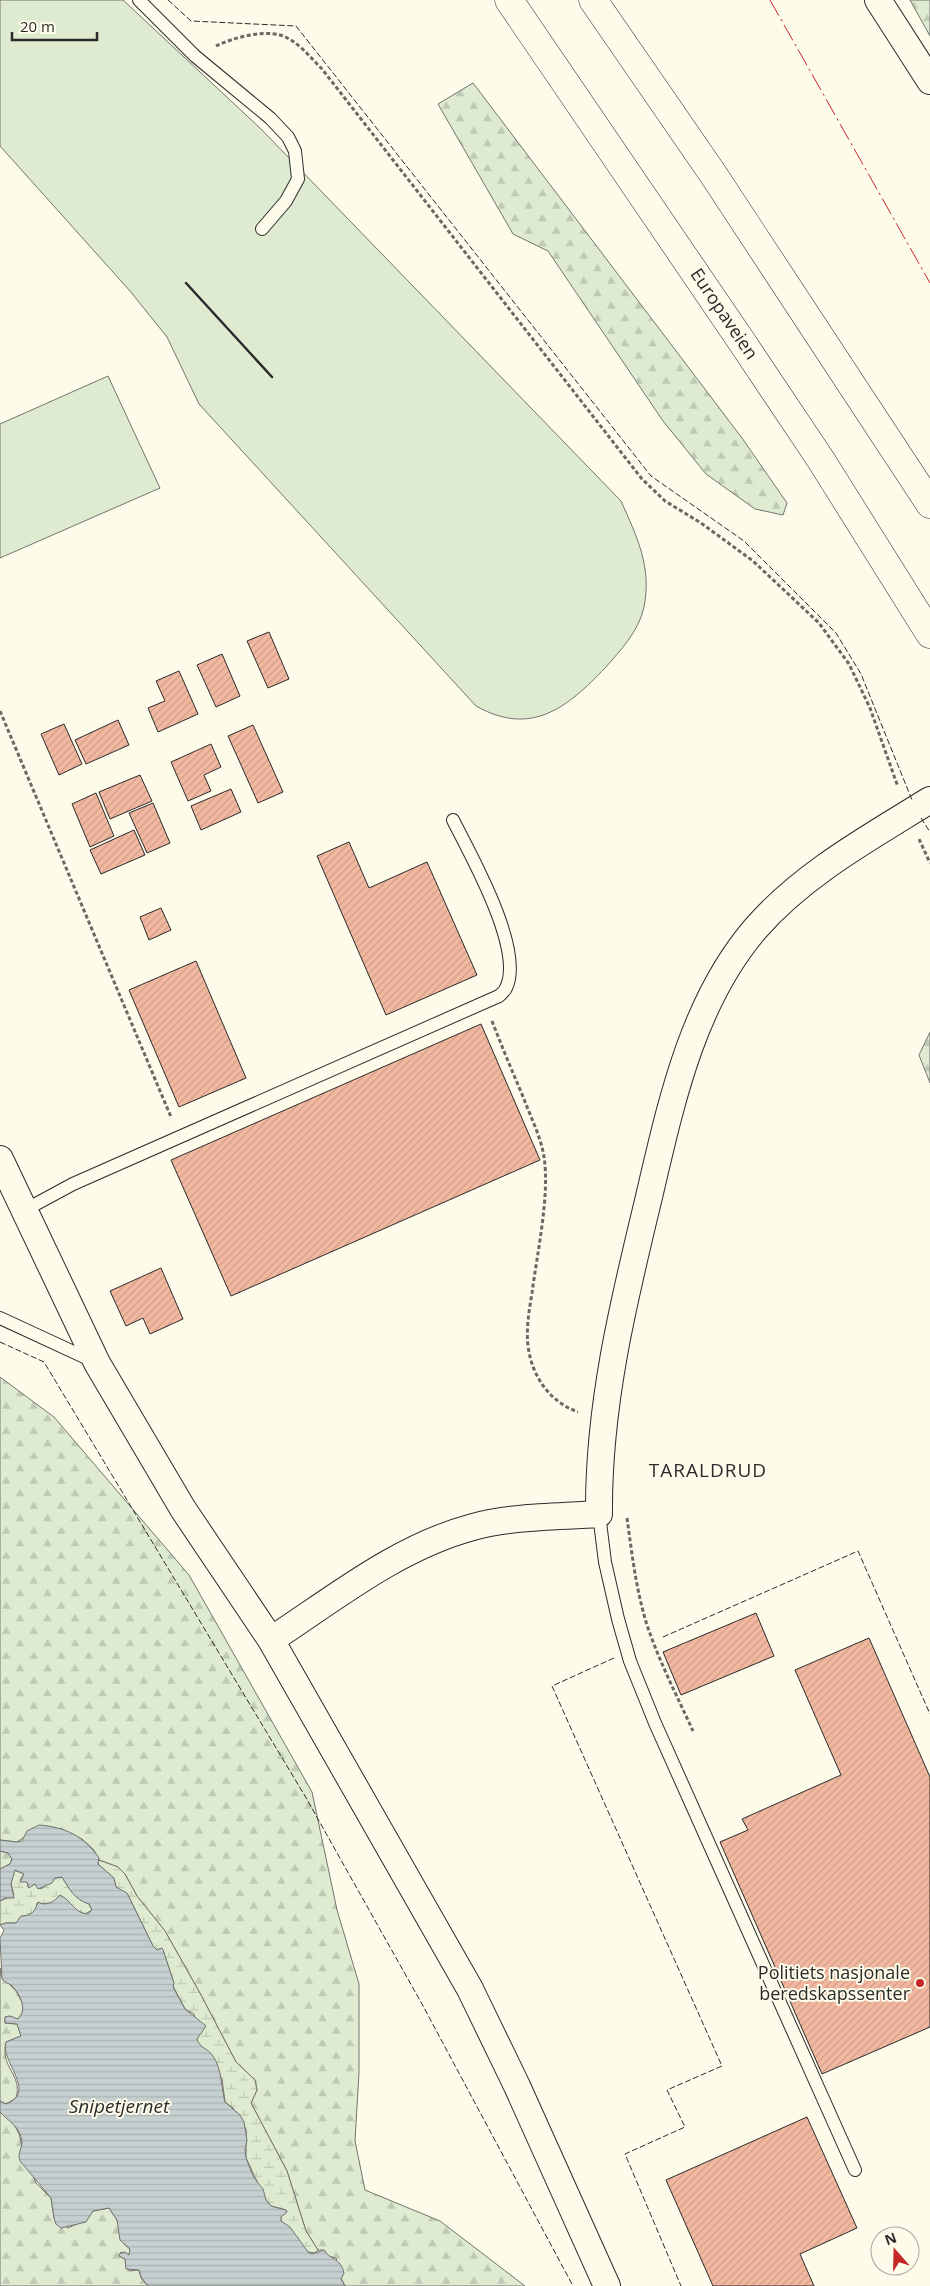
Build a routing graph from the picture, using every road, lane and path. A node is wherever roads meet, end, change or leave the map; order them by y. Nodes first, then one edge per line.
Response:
1 (138, 0) edge
2 (509, 0) edge
3 (593, 0) edge
4 (878, 0) edge
5 (195, 56) junction
6 (930, 81) edge
7 (262, 229) dead end
8 (930, 504) edge
9 (930, 634) edge
10 (0, 711) edge
11 (919, 807) edge
12 (453, 820) dead end
13 (930, 863) edge
14 (484, 1004) junction
15 (179, 1136) junction
16 (0, 1159) edge
17 (23, 1211) junction
18 (0, 1318) edge
19 (97, 1363) junction
20 (603, 1419) junction
21 (626, 1512) dead end
22 (599, 1514) junction
23 (271, 1640) junction
24 (693, 1731) dead end
25 (855, 2170) dead end
26 (607, 2286) edge

1 - 5 lane
2 - 9 highway, Europaveien
3 - 8 highway
4 - 6 street
5 - 7 lane
5 - 11 path
10 - 15 path
11 - 13 path
11 - 20 street
12 - 14 lane
14 - 15 lane
14 - 20 path
15 - 17 lane
16 - 17 street
17 - 19 street
18 - 19 lane
19 - 23 street
20 - 22 street
21 - 24 path
22 - 23 street
22 - 25 lane
23 - 26 street

